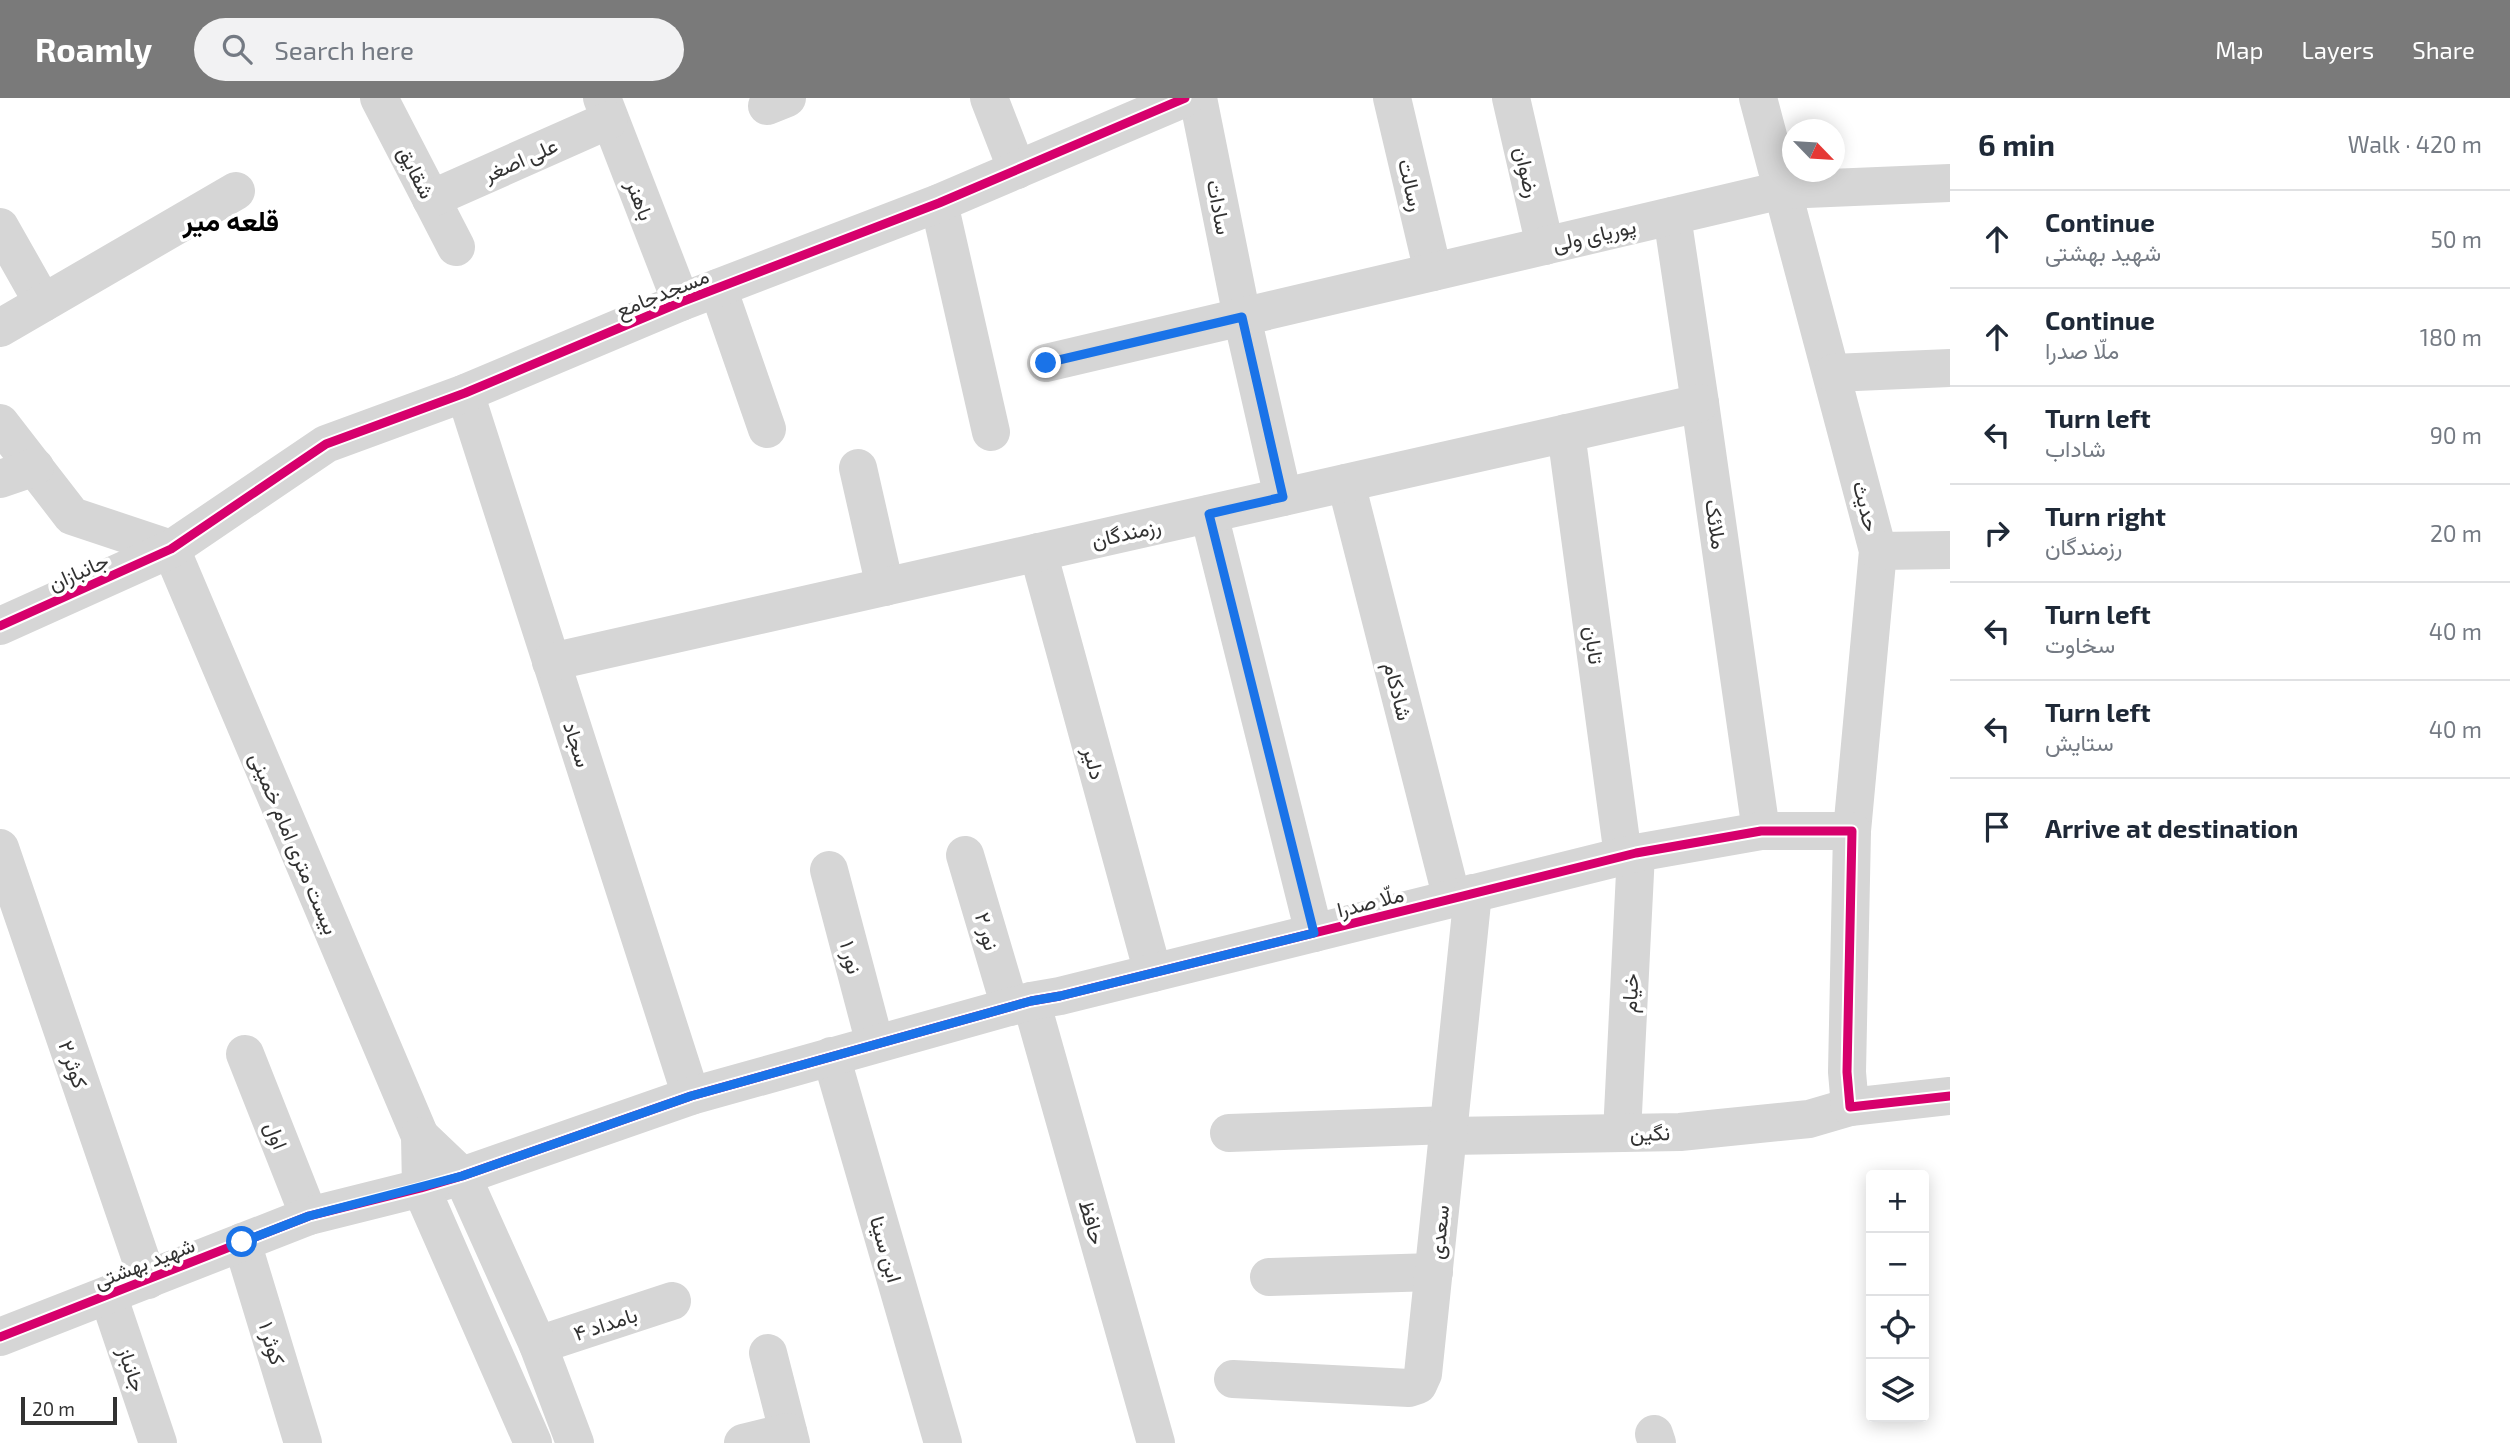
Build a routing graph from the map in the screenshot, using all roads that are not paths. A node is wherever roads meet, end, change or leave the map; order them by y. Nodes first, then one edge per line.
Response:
1 (379, 98) edge
2 (989, 98) edge
3 (1185, 98) edge
4 (1198, 98) edge
5 (1392, 98) edge
6 (1511, 98) edge
7 (1758, 98) edge
8 (605, 109) edge
9 (1017, 170) junction
10 (1950, 183) edge
11 (1782, 190) junction
12 (236, 191) dead end
13 (431, 199) junction
14 (939, 203) junction
15 (1671, 216) junction
16 (0, 227) edge
17 (1545, 246) junction
18 (456, 247) dead end
19 (1433, 272) junction
20 (718, 288) junction
21 (681, 302) junction
22 (43, 303) junction
23 (1242, 317) junction
24 (0, 328) edge
25 (1046, 363) dead end
26 (1950, 368) edge
27 (1833, 373) junction
28 (465, 393) junction
29 (1700, 403) junction
30 (0, 423) edge
31 (767, 429) dead end
32 (990, 432) dead end
33 (1566, 433) junction
34 (858, 468) dead end
35 (17, 473) edge
36 (1346, 483) junction
37 (1283, 497) junction
38 (1209, 514) junction
39 (171, 549) junction
40 (1950, 550) edge
41 (1878, 551) junction
42 (1038, 552) junction
43 (885, 587) junction
44 (0, 625) edge
45 (551, 662) junction
46 (1761, 831) junction
47 (1852, 831) junction
48 (0, 848) edge
49 (965, 855) dead end
50 (1630, 855) junction
51 (829, 870) dead end
52 (1463, 896) junction
53 (1314, 933) junction
54 (1153, 973) junction
55 (1020, 1004) junction
56 (875, 1044) junction
57 (244, 1054) dead end
58 (831, 1056) junction
59 (691, 1096) junction
60 (1950, 1096) edge
61 (1850, 1107) junction
62 (1449, 1130) junction
63 (1229, 1133) dead end
64 (1622, 1133) junction
65 (420, 1136) junction
66 (462, 1176) junction
67 (421, 1188) junction
68 (309, 1216) junction
69 (242, 1242) junction
70 (1434, 1272) junction
71 (1269, 1277) dead end
72 (148, 1280) junction
73 (108, 1295) junction
74 (672, 1301) dead end
75 (0, 1337) edge
76 (537, 1345) junction
77 (768, 1353) dead end
78 (1233, 1379) dead end
79 (790, 1438) edge
80 (158, 1443) edge
81 (303, 1443) edge
82 (533, 1443) edge
83 (575, 1443) edge
84 (743, 1443) edge
85 (943, 1443) edge
86 (1156, 1443) edge

1 - 13 street, شقایق
2 - 9 street
3 - 9 street, مسجدجامع
4 - 23 street, سادات
5 - 19 street, رسالت
6 - 17 street, رضوان
7 - 11 street, حدیث
8 - 13 street, علی اصغر
8 - 21 street, باهنر
9 - 14 street, مسجدجامع
10 - 11 street, پوریای ولی
11 - 15 street, پوریای ولی
11 - 27 street, حدیث
12 - 22 street
13 - 18 street, شقایق
14 - 20 street, مسجدجامع
14 - 32 street
15 - 17 street, پوریای ولی
15 - 29 street, ملائک
16 - 22 street
17 - 19 street, پوریای ولی
19 - 23 street, پوریای ولی
20 - 21 street, مسجدجامع
20 - 31 street
21 - 28 street, مسجدجامع
22 - 24 street
23 - 25 street, پوریای ولی
23 - 37 street, سادات
26 - 27 street
27 - 41 street, حدیث
28 - 39 street, مسجدجامع
28 - 45 street, سجاد
29 - 33 street, رزمندگان
29 - 46 street, ملائک
30 - 35 street
33 - 36 street, رزمندگان
33 - 50 street, تابان
34 - 43 street
35 - 39 street
36 - 37 street, رزمندگان
36 - 52 street, شادکام
37 - 38 street, رزمندگان
38 - 42 street, رزمندگان
38 - 53 street
39 - 44 street, جانبازان
39 - 65 street, بیست متری امام خمینی
40 - 41 street
41 - 47 street, حدیث
42 - 43 street, رزمندگان
42 - 54 street, دلیر
43 - 45 street, رزمندگان
45 - 59 street, سجاد
46 - 47 street, ملّا صدرا
46 - 50 street, ملّا صدرا
47 - 61 street
48 - 72 street, کوثر ۲
49 - 55 street, نور ۲
50 - 52 street, ملّا صدرا
50 - 64 street, خیام
51 - 56 street, نور ۱
52 - 53 street, ملّا صدرا
52 - 62 street, سعدی
53 - 54 street, ملّا صدرا
54 - 55 street, ملّا صدرا
55 - 56 street, ملّا صدرا
55 - 86 street, حافظ
56 - 58 street, ملّا صدرا
57 - 68 street, اول
58 - 59 street, ملّا صدرا
58 - 85 street, ابن سینا
59 - 66 street, ملّا صدرا
60 - 61 street
61 - 64 street, نگین
62 - 63 street, نگین
62 - 64 street, نگین
62 - 70 street, سعدی
65 - 66 street, بیست متری امام خمینی
65 - 67 street, بیست متری امام خمینی
66 - 67 street, شهید بهشتی
66 - 76 street, بیست متری امام خمینی
67 - 68 street, شهید بهشتی
67 - 82 street, بیست متری امام خمینی
68 - 69 street, شهید بهشتی
69 - 72 street, شهید بهشتی
69 - 81 street, کوثر ۱
70 - 71 street
70 - 78 street, سعدی
72 - 73 street, شهید بهشتی
73 - 75 street, شهید بهشتی
73 - 80 street, جانباز
74 - 76 street, بامداد ۴
76 - 83 street, بیست متری امام خمینی
77 - 79 street
79 - 84 street

